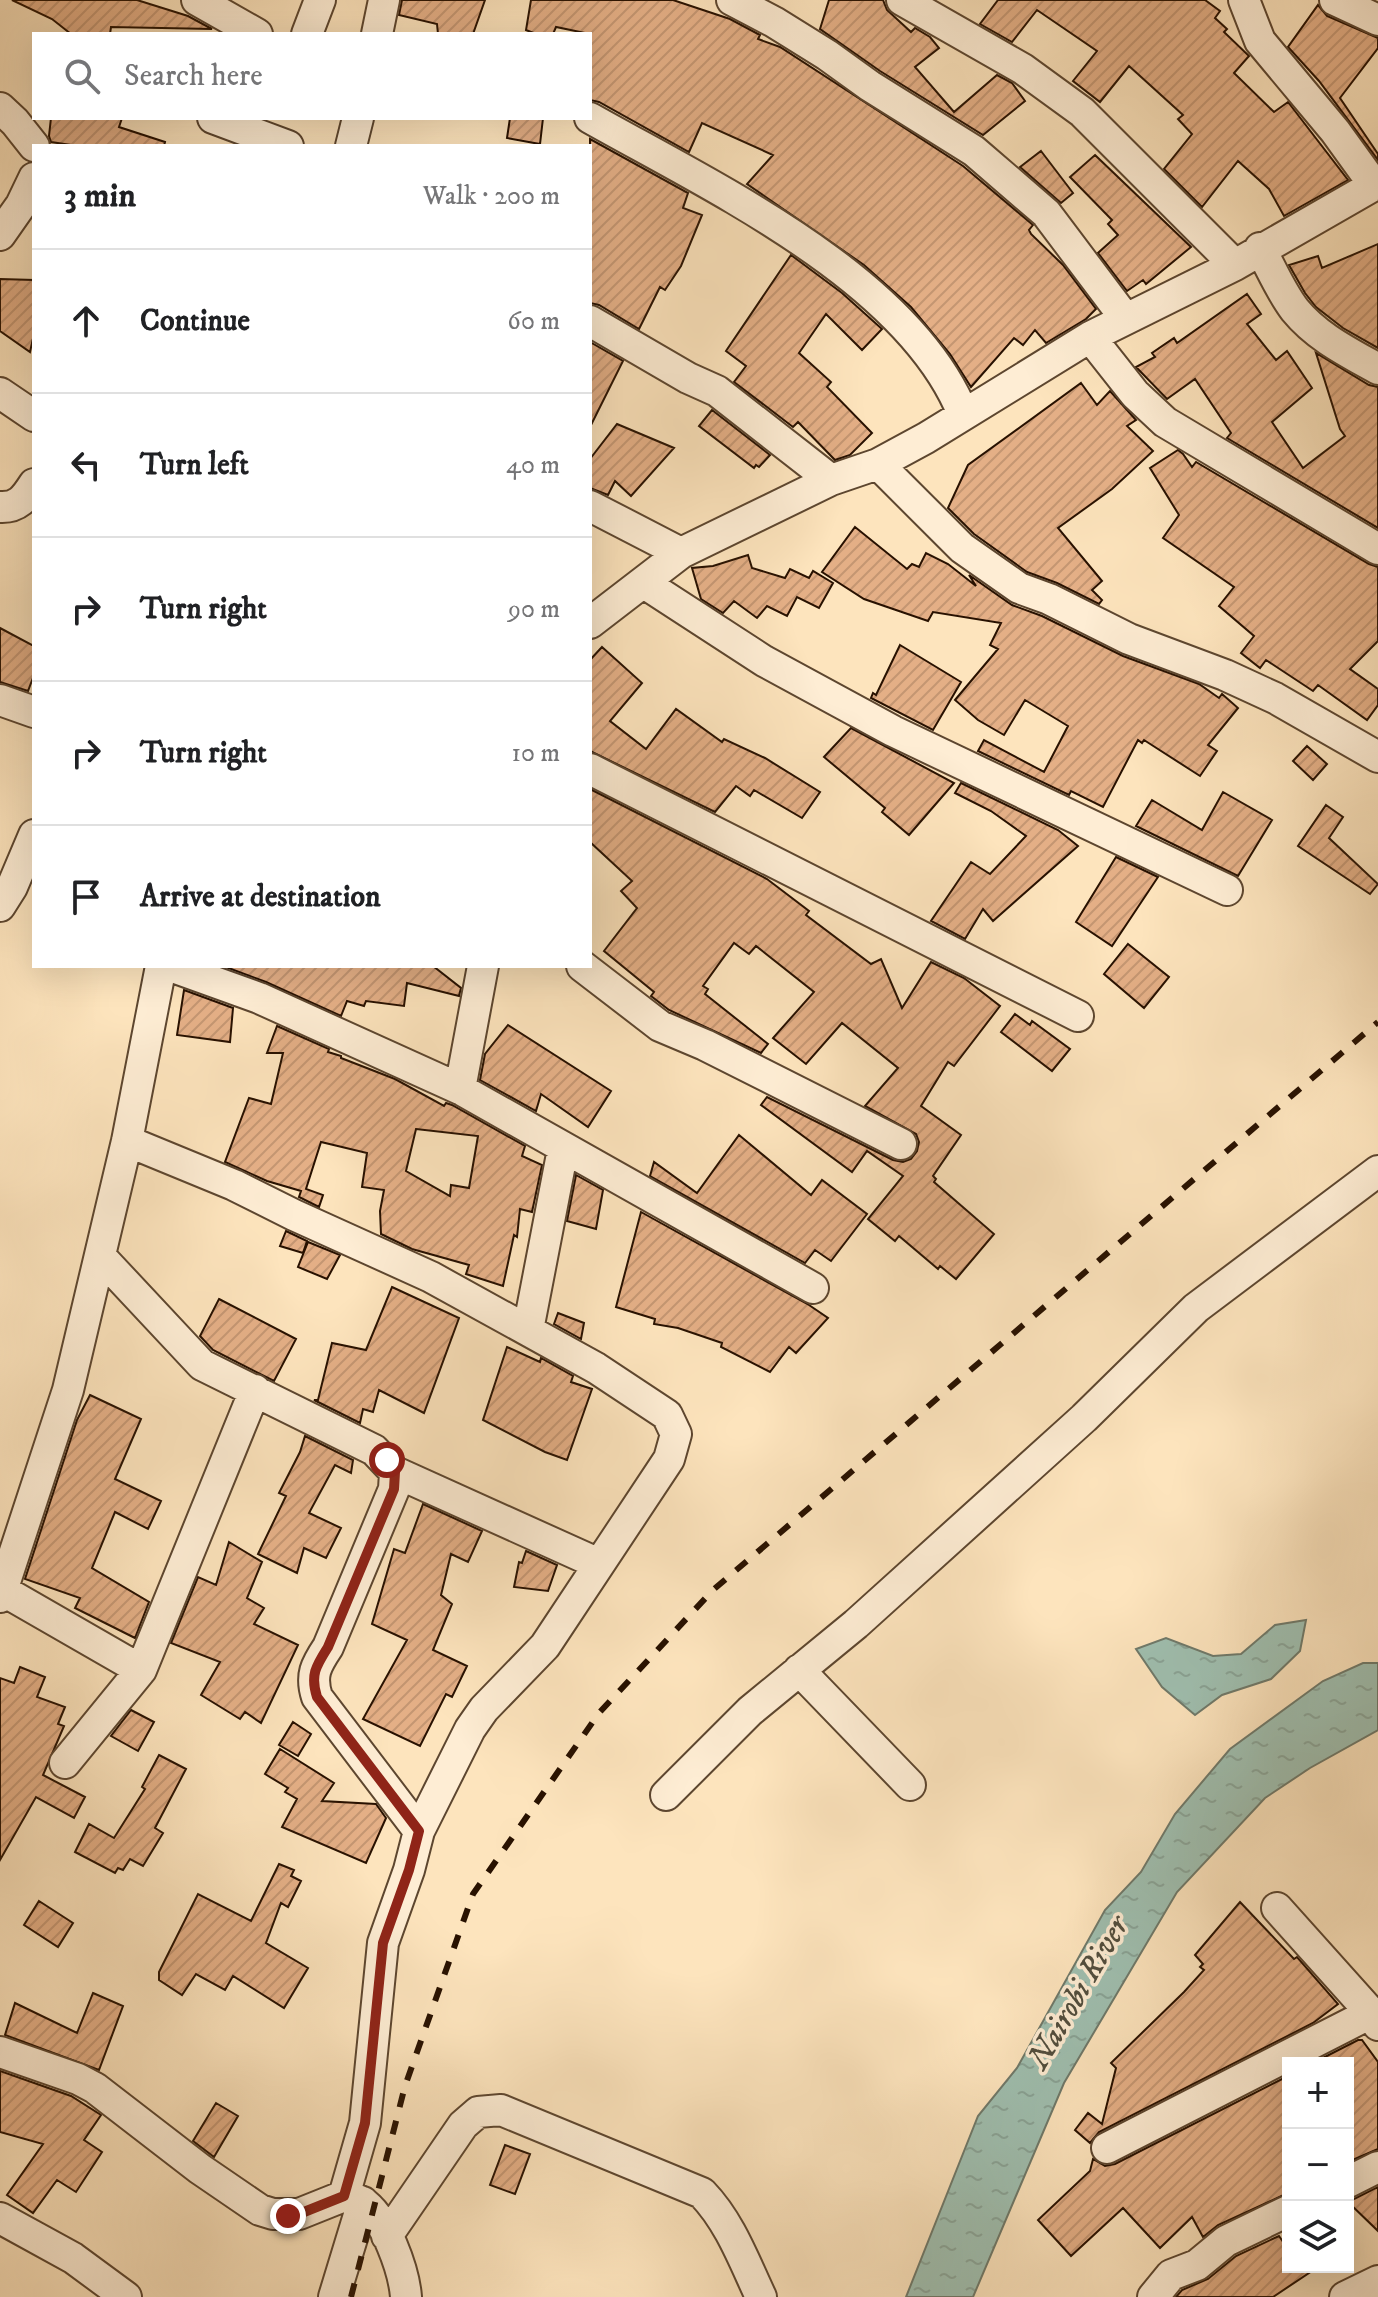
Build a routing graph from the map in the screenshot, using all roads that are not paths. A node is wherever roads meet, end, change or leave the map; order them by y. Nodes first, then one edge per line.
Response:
1 (197, 0) edge
2 (320, 0) edge
3 (732, 0) edge
4 (902, 0) edge
5 (1244, 0) edge
6 (1335, 0) edge
7 (1378, 20) edge
8 (253, 32) edge
9 (308, 32) edge
10 (0, 108) edge
11 (592, 119) edge
12 (221, 120) edge
13 (358, 120) edge
14 (279, 134) edge
15 (32, 144) edge
16 (352, 144) edge
17 (32, 182) edge
18 (1376, 184) edge
19 (0, 235) edge
20 (1260, 248) junction
21 (1235, 265) junction
22 (1125, 318) junction
23 (592, 322) edge
24 (1090, 337) junction
25 (1378, 369) edge
26 (0, 393) edge
27 (963, 414) junction
28 (32, 415) edge
29 (878, 464) junction
30 (831, 480) junction
31 (32, 487) edge
32 (0, 507) edge
33 (592, 507) edge
34 (1378, 549) edge
35 (681, 553) junction
36 (644, 583) junction
37 (592, 622) edge
38 (0, 700) edge
39 (32, 711) edge
40 (1378, 757) edge
41 (592, 770) edge
42 (32, 839) edge
43 (1227, 890) dead end
44 (4, 891) edge
45 (161, 968) edge
46 (176, 968) edge
47 (483, 968) edge
48 (585, 968) edge
49 (1078, 1016) dead end
50 (460, 1089) junction
51 (127, 1141) junction
52 (901, 1144) dead end
53 (563, 1149) junction
54 (1378, 1171) edge
55 (100, 1256) junction
56 (813, 1288) dead end
57 (528, 1330) junction
58 (255, 1390) junction
59 (395, 1472) junction
60 (599, 1564) junction
61 (1, 1594) edge
62 (141, 1670) junction
63 (799, 1670) junction
64 (65, 1763) dead end
65 (910, 1785) dead end
66 (666, 1795) dead end
67 (419, 1831) junction
68 (1277, 1908) dead end
69 (1374, 2019) edge
70 (0, 2052) edge
71 (1107, 2148) dead end
72 (1378, 2167) edge
73 (1354, 2179) edge
74 (353, 2199) junction
75 (1282, 2214) edge
76 (0, 2218) edge
77 (387, 2236) junction
78 (1378, 2281) edge
79 (126, 2297) edge
80 (334, 2297) edge
81 (406, 2297) edge
82 (761, 2297) edge
83 (1153, 2297) edge
84 (1345, 2297) edge

1 - 8 street
2 - 9 street
3 - 22 street
4 - 21 street
5 - 18 street
6 - 7 street
10 - 15 street
11 - 27 street
12 - 14 street
13 - 16 street
17 - 19 street
18 - 20 street
20 - 21 street
20 - 25 street
21 - 22 street
22 - 24 street
23 - 30 street
24 - 27 street
24 - 34 street
26 - 28 street
27 - 29 street
29 - 30 street
29 - 40 street
30 - 35 street
31 - 32 street
33 - 35 street
35 - 36 street
36 - 37 street
36 - 43 street
38 - 39 street
41 - 49 street
42 - 44 street
45 - 51 street
46 - 50 street
47 - 50 street
48 - 52 street
50 - 53 street
51 - 55 street
51 - 57 street
53 - 56 street
53 - 57 street
54 - 63 street
55 - 58 street
55 - 61 street
57 - 60 street
58 - 59 street
58 - 62 street
59 - 60 street
59 - 67 street
60 - 67 street
61 - 62 street
62 - 64 street
63 - 65 street
63 - 66 street
67 - 74 street
68 - 69 street
69 - 71 street
70 - 74 street
72 - 73 street
74 - 77 street
74 - 80 street
75 - 83 street
76 - 79 street
77 - 81 street
77 - 82 street
78 - 84 street

